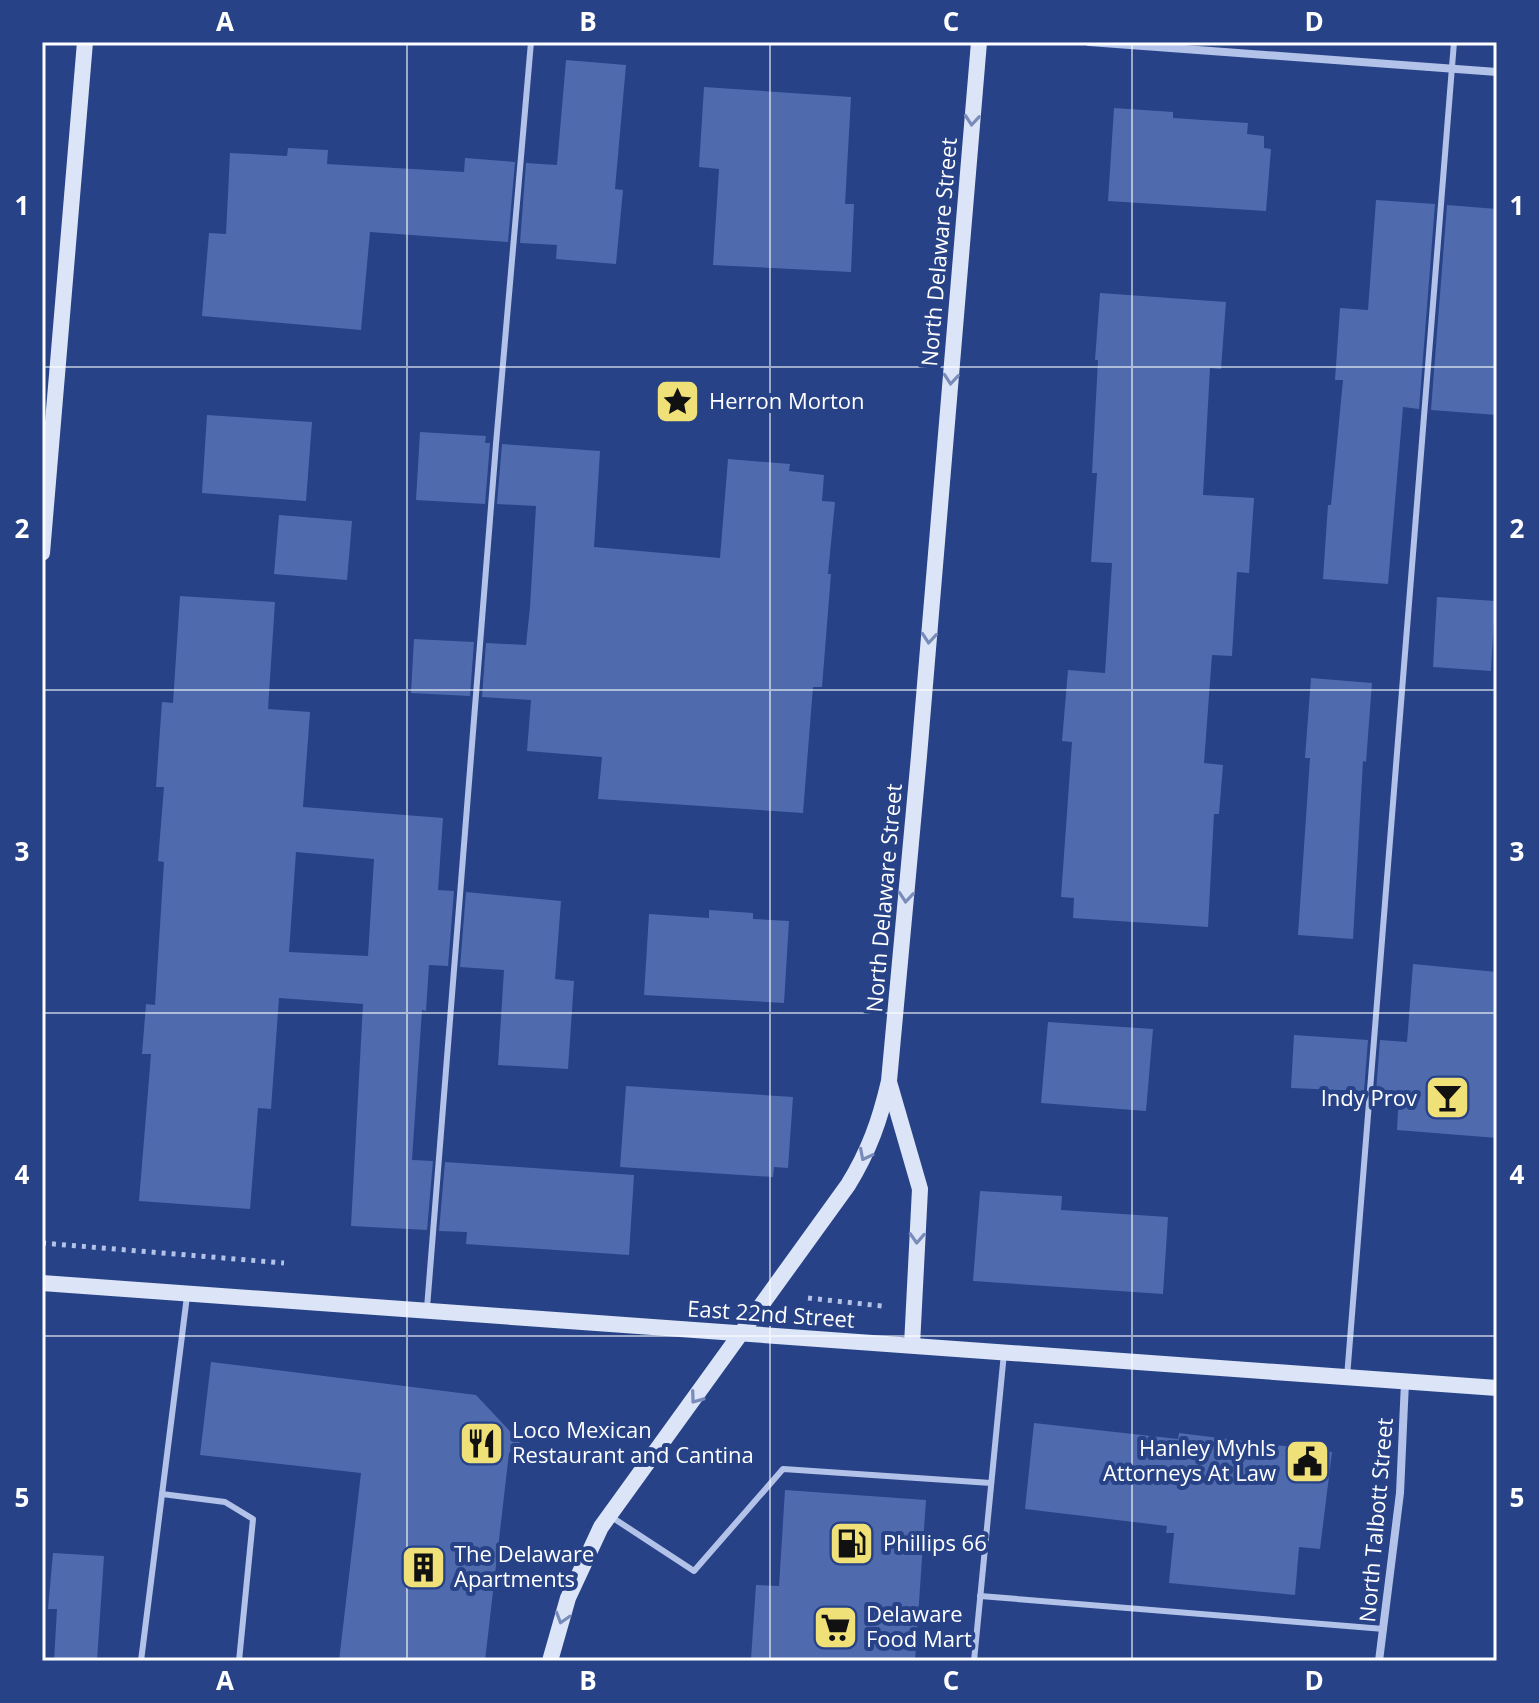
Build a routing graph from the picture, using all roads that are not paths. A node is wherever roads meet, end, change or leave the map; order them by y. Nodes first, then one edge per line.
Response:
1 (85, 42) edge
2 (531, 42) edge
3 (979, 42) edge
4 (1089, 42) edge
5 (1454, 42) edge
6 (1451, 68) junction
7 (1497, 72) edge
8 (42, 553) edge
9 (889, 1081) junction
10 (42, 1283) edge
11 (188, 1293) junction
12 (426, 1311) junction
13 (742, 1335) junction
14 (912, 1345) junction
15 (1004, 1353) junction
16 (1347, 1377) junction
17 (1405, 1382) junction
18 (1497, 1388) edge
19 (991, 1483) junction
20 (162, 1494) junction
21 (610, 1515) junction
22 (980, 1596) junction
23 (1384, 1629) junction
24 (141, 1661) edge
25 (239, 1661) edge
26 (550, 1661) edge
27 (974, 1661) edge
28 (1379, 1661) edge

1 - 8 main road
2 - 12 lane
3 -> 9 main road, North Delaware Street
4 - 6 street
5 - 6 lane
6 - 7 street
6 - 16 lane
9 -> 13 main road, North Delaware Street
9 -> 14 main road
10 - 11 main road, East 22nd Street
11 - 12 main road, East 22nd Street
11 - 20 lane
12 - 13 main road, East 22nd Street
13 - 14 main road, East 22nd Street
13 -> 21 main road, North Delaware Street
14 - 15 main road, East 22nd Street
15 - 16 main road, East 22nd Street
15 - 19 lane
16 - 17 main road, East 22nd Street
17 - 18 main road, East 22nd Street
17 - 23 street, North Talbott Street
19 - 21 lane
19 - 22 lane
20 - 24 lane
20 - 25 lane
21 -> 26 main road, North Delaware Street
22 - 23 lane
22 - 27 lane
23 - 28 street, North Talbott Street

